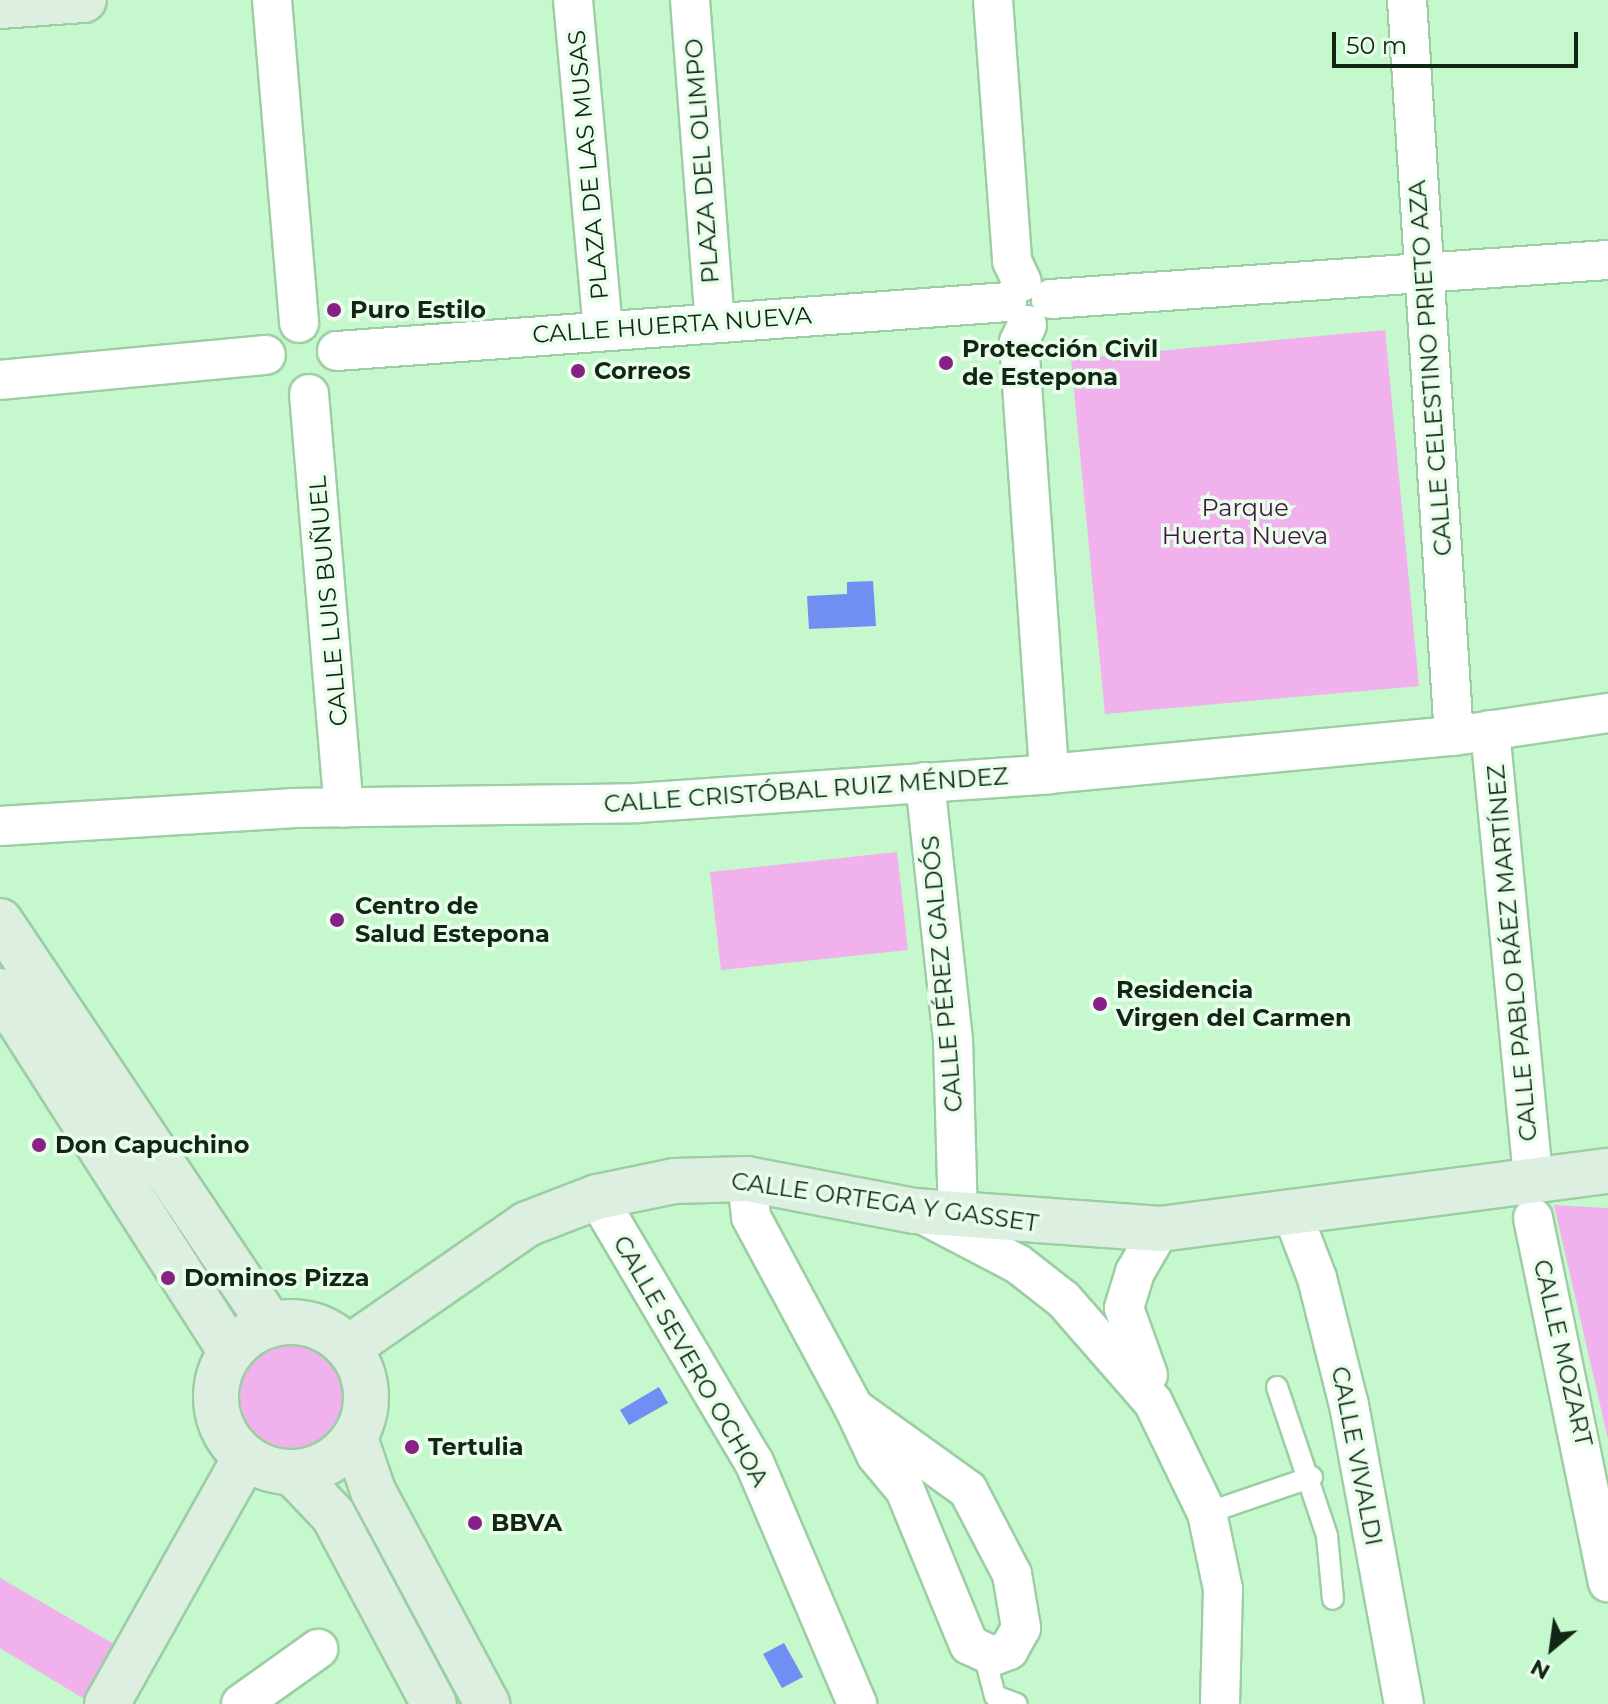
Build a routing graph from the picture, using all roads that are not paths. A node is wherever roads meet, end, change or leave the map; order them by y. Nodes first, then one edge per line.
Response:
1 (84, 0) edge
2 (272, 0) edge
3 (573, 0) edge
4 (690, 0) edge
5 (993, 0) edge
6 (1407, 0) edge
7 (0, 6) edge
8 (1608, 260) edge
9 (1421, 273) junction
10 (1027, 302) junction
11 (299, 323) junction
12 (715, 323) junction
13 (603, 330) junction
14 (337, 351) junction
15 (266, 355) junction
16 (0, 380) edge
17 (309, 394) junction
18 (1608, 713) edge
19 (1472, 733) junction
20 (1049, 774) junction
21 (925, 782) junction
22 (344, 808) junction
23 (0, 826) edge
24 (0, 921) edge
25 (0, 991) edge
26 (1608, 1171) edge
27 (1533, 1175) junction
28 (747, 1179) junction
29 (597, 1197) junction
30 (915, 1211) junction
31 (1292, 1213) junction
32 (958, 1214) junction
33 (1533, 1218) dead end
34 (1160, 1229) junction
35 (270, 1325) junction
36 (348, 1348) junction
37 (230, 1351) junction
38 (1277, 1387) dead end
39 (1153, 1402) junction
40 (854, 1408) junction
41 (355, 1438) junction
42 (245, 1458) junction
43 (293, 1473) junction
44 (1312, 1477) junction
45 (905, 1490) junction
46 (968, 1490) junction
47 (1207, 1513) junction
48 (1608, 1582) edge
49 (1333, 1599) dead end
50 (318, 1649) dead end
51 (984, 1654) junction
52 (107, 1704) edge
53 (241, 1704) edge
54 (434, 1704) edge
55 (487, 1704) edge
56 (857, 1704) edge
57 (1017, 1704) edge
58 (1220, 1704) edge
59 (1404, 1704) edge

1 - 7 main road
2 - 11 street
3 - 13 street, PLAZA DE LAS MUSAS
4 - 12 street, PLAZA DEL OLIMPO
5 - 10 street
6 - 9 street, CALLE CELESTINO PRIETO AZA
8 - 9 street, CALLE HUERTA NUEVA
9 - 10 street, CALLE HUERTA NUEVA
9 - 19 street, CALLE CELESTINO PRIETO AZA
10 - 12 street, CALLE HUERTA NUEVA
10 - 20 street
11 - 14 street
11 - 15 street
12 - 13 street, CALLE HUERTA NUEVA
13 - 14 street, CALLE HUERTA NUEVA
14 - 17 street
15 - 16 street
15 - 17 street
17 - 22 street, CALLE LUIS BUÑUEL
18 - 19 street, CALLE CRISTÓBAL RUIZ MÉNDEZ
19 - 20 street, CALLE CRISTÓBAL RUIZ MÉNDEZ
19 - 27 street, CALLE PABLO RÁEZ MARTÍNEZ
20 - 21 street, CALLE CRISTÓBAL RUIZ MÉNDEZ
21 - 22 street, CALLE CRISTÓBAL RUIZ MÉNDEZ
21 - 32 street, CALLE PÉREZ GALDÓS
22 - 23 street, CALLE CRISTÓBAL RUIZ MÉNDEZ
24 - 35 main road
25 - 37 main road
26 - 27 main road, CALLE ORTEGA Y GASSET
27 - 31 main road, CALLE ORTEGA Y GASSET
28 - 29 main road, CALLE ORTEGA Y GASSET
28 - 30 main road, CALLE ORTEGA Y GASSET
28 - 40 street
29 - 36 main road, CALLE ORTEGA Y GASSET
29 - 56 street, CALLE SEVERO OCHOA
30 - 32 main road, CALLE ORTEGA Y GASSET
30 - 39 street
31 - 34 main road, CALLE ORTEGA Y GASSET
31 - 59 street, CALLE VIVALDI
32 - 34 main road, CALLE ORTEGA Y GASSET
33 - 48 street, CALLE MOZART
34 - 39 street
35 - 36 main road
35 - 37 main road
36 - 41 main road
37 - 42 main road
38 - 44 lane
39 - 47 street
40 - 45 street
40 - 46 street
41 - 43 main road
41 - 55 main road
42 - 43 main road
42 - 52 main road
43 - 54 main road
44 - 47 lane
44 - 49 lane
45 - 46 street
45 - 51 street
46 - 51 street
47 - 58 street
50 - 53 street
51 - 57 lane

